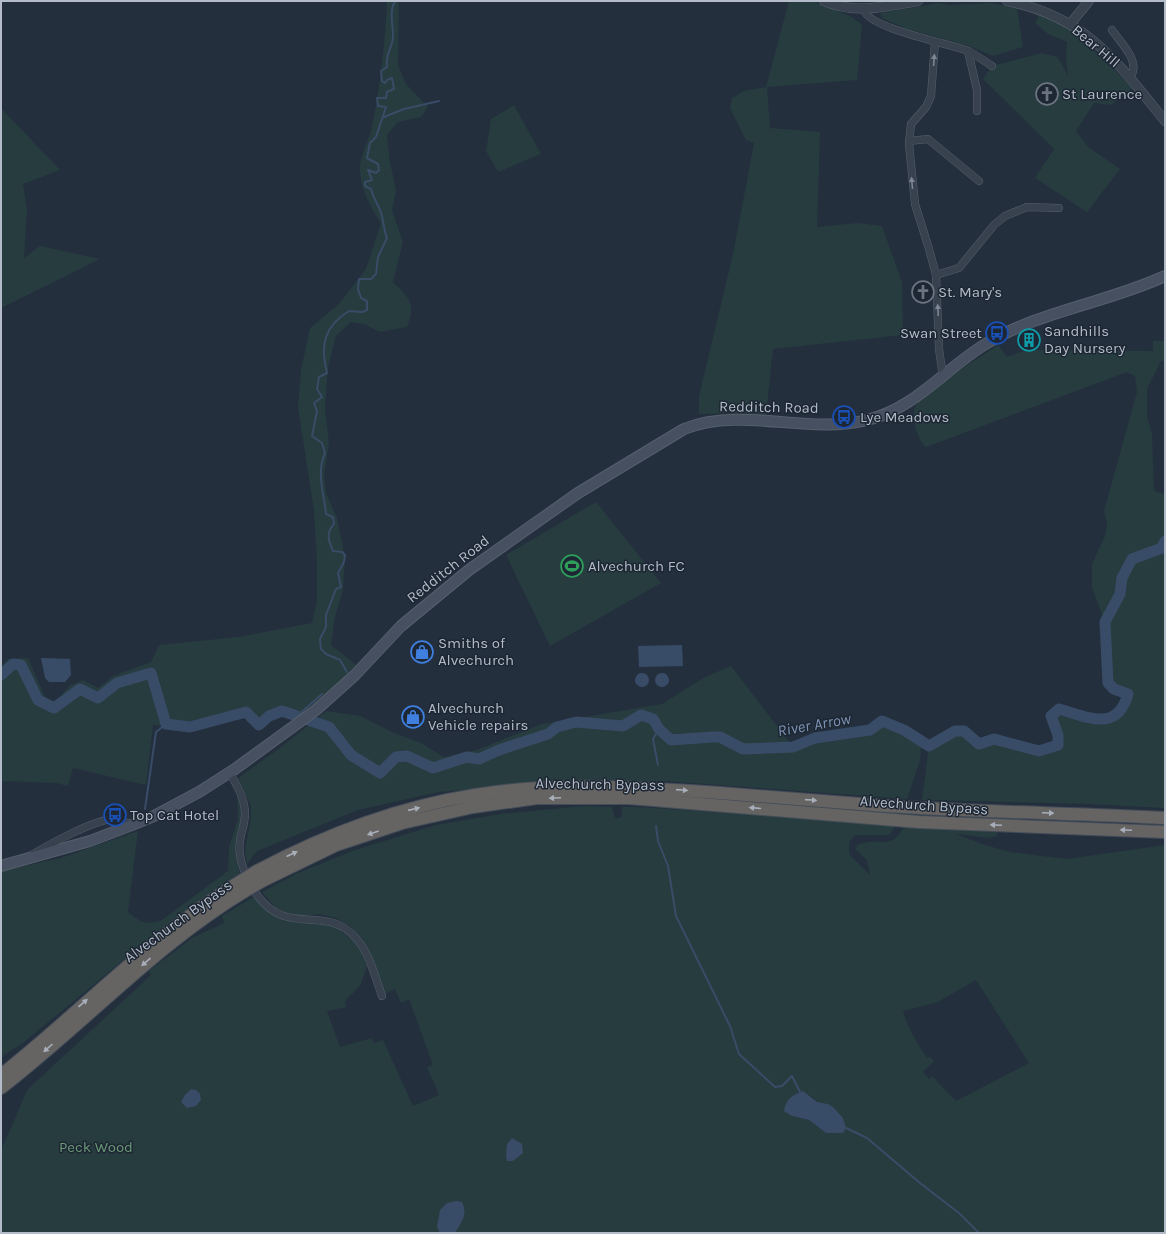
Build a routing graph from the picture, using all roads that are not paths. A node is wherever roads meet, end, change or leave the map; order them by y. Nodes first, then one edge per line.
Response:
1 (824, 1) edge
2 (918, 1) edge
3 (1008, 1) edge
4 (1089, 1) edge
5 (864, 10) junction
6 (1070, 24) junction
7 (1112, 30) dead end
8 (935, 42) junction
9 (968, 52) junction
10 (992, 66) dead end
11 (1130, 77) junction
12 (977, 112) dead end
13 (1165, 121) edge
14 (909, 141) junction
15 (979, 181) dead end
16 (1059, 208) dead end
17 (936, 275) junction
18 (1165, 276) edge
19 (942, 376) junction
20 (229, 772) junction
21 (1165, 818) edge
22 (132, 825) junction
23 (1165, 832) edge
24 (25, 859) junction
25 (1, 866) edge
26 (260, 876) junction
27 (243, 886) junction
28 (382, 996) dead end
29 (1, 1075) edge
30 (1, 1088) edge

1 - 5 street
2 - 5 street
3 - 6 street, Bear Hill
4 - 6 street
5 - 8 street
6 - 11 street, Bear Hill
7 - 11 street
8 - 9 street
14 -> 8 street
9 - 10 street
9 - 12 street
11 - 13 street, Bear Hill
14 - 15 street
17 -> 14 street
16 - 17 street
19 -> 17 street
18 - 19 main road
19 - 20 main road, Redditch Road
20 - 22 main road, Redditch Road
20 - 28 street
26 -> 21 highway, Alvechurch Bypass
22 - 24 main road, Redditch Road
22 - 24 street
23 -> 26 highway, Alvechurch Bypass
24 - 25 main road, Redditch Road
26 - 27 highway, Alvechurch Bypass, bridge
29 -> 27 highway, Alvechurch Bypass
27 -> 30 highway, Alvechurch Bypass

